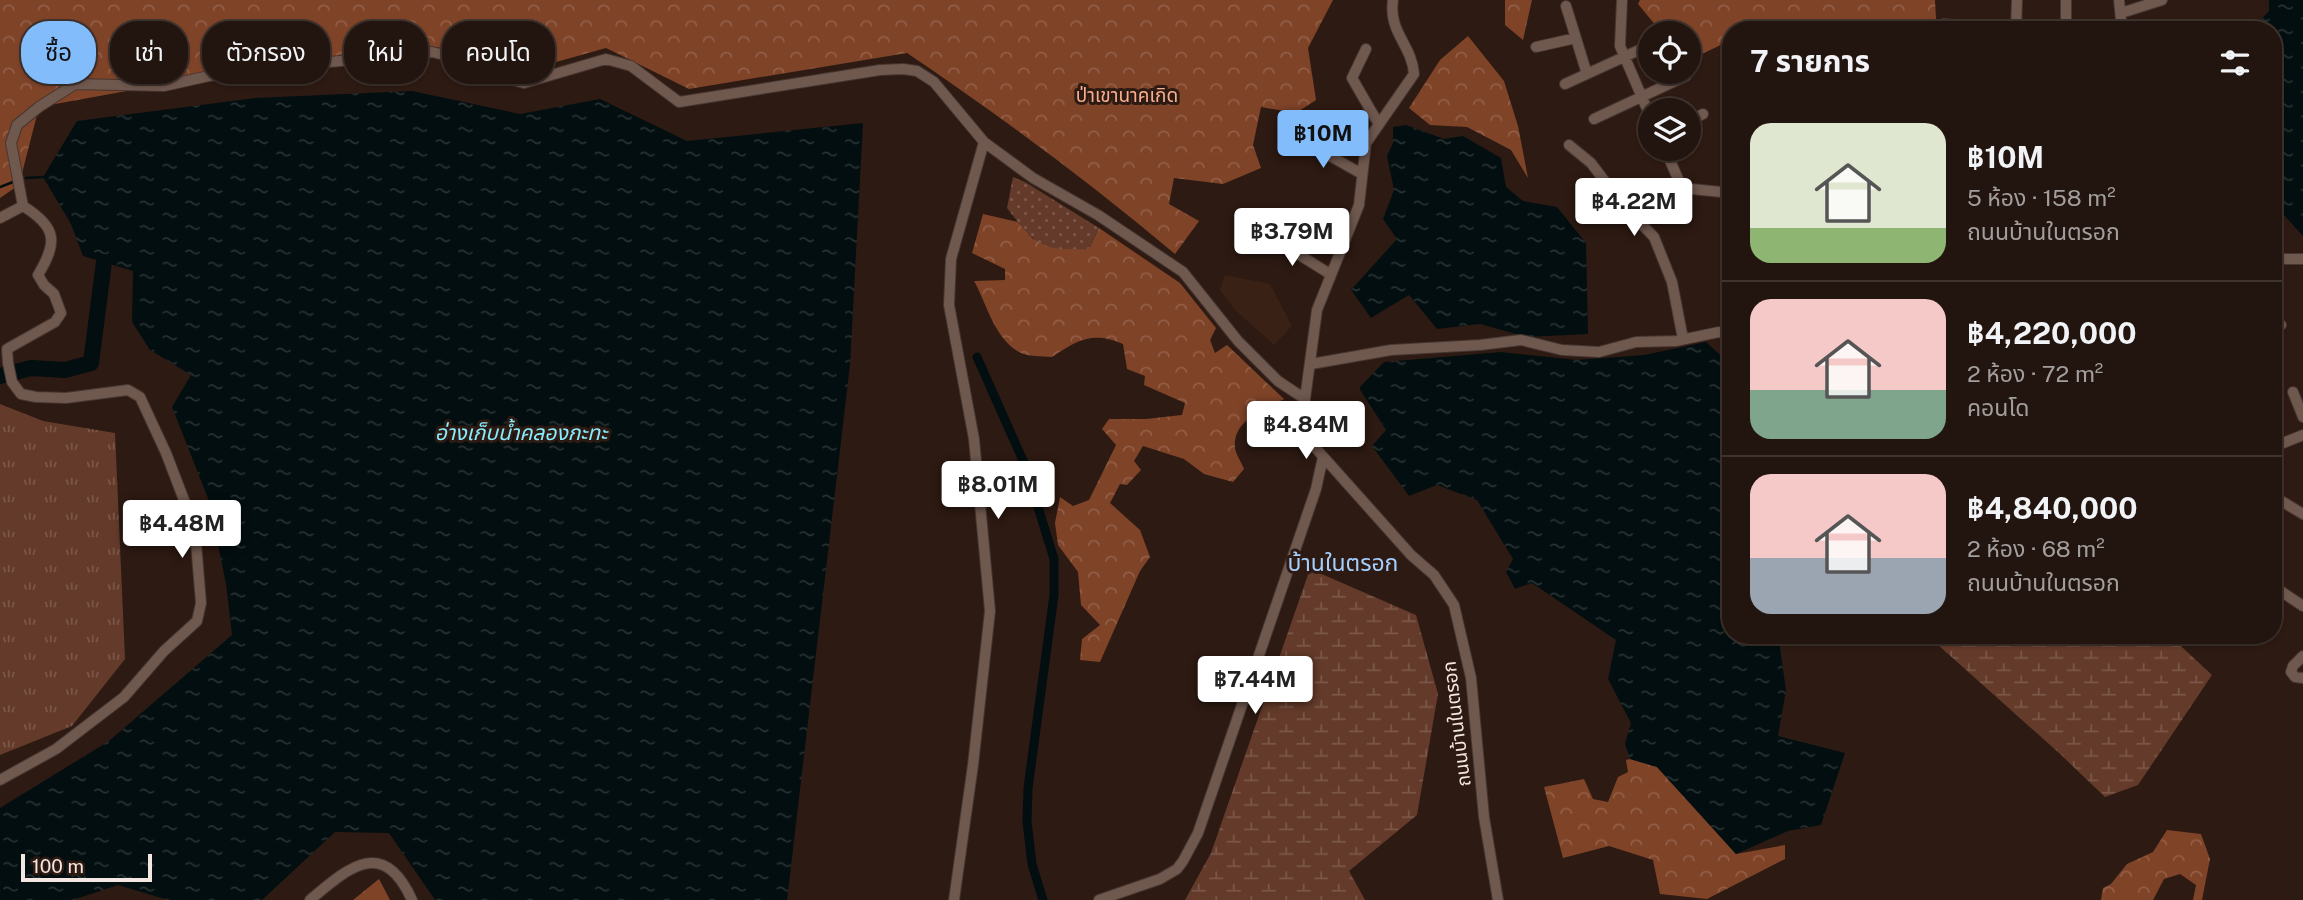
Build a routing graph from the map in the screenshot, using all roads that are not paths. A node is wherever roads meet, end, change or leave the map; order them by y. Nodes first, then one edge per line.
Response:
1 (1393, 0) edge
2 (1622, 0) edge
3 (2017, 0) edge
4 (2066, 0) edge
5 (2119, 0) edge
6 (2162, 0) edge
7 (1566, 6) dead end
8 (2121, 13) junction
9 (2016, 21) edge
10 (2066, 21) edge
11 (2121, 21) edge
12 (1576, 38) junction
13 (1536, 47) dead end
14 (1366, 49) dead end
15 (1638, 50) edge
16 (1623, 57) junction
17 (1587, 74) junction
18 (1669, 84) edge
19 (1566, 85) dead end
20 (1642, 97) junction
21 (1594, 119) dead end
22 (1378, 123) junction
23 (1300, 139) dead end
24 (984, 142) junction
25 (1569, 145) dead end
26 (1670, 161) edge
27 (1362, 174) junction
28 (1722, 192) edge
29 (23, 206) junction
30 (0, 218) edge
31 (1269, 236) dead end
32 (2282, 259) edge
33 (2303, 259) edge
34 (1330, 275) junction
35 (1722, 332) edge
36 (1683, 339) junction
37 (1311, 364) junction
38 (2293, 392) dead end
39 (1306, 398) junction
40 (2303, 417) edge
41 (2303, 435) edge
42 (2282, 443) edge
43 (1324, 457) junction
44 (2282, 501) edge
45 (2303, 514) edge
46 (2282, 592) edge
47 (2303, 606) edge
48 (2303, 656) edge
49 (2303, 678) edge
50 (0, 779) edge
51 (310, 900) edge
52 (411, 900) edge
53 (954, 900) edge
54 (1099, 900) edge
55 (1498, 900) edge

1 - 22 street, ถนนบ้านในตรอก
2 - 16 street
3 - 9 street
4 - 10 street
5 - 8 street
6 - 8 street
7 - 12 street
8 - 11 street
12 - 13 street
12 - 17 street
14 - 22 street
15 - 16 street
16 - 17 street
16 - 20 street
17 - 19 street
18 - 20 street
20 - 21 street
22 - 27 street, ถนนบ้านในตรอก
23 - 27 street
24 - 29 street
24 - 39 street
24 - 53 street
25 - 36 street
26 - 28 street
27 - 34 street, ถนนบ้านในตรอก
29 - 30 street
29 - 50 street
31 - 34 street
32 - 33 street
34 - 37 street, ถนนบ้านในตรอก
35 - 36 street
36 - 37 street
37 - 39 street, ถนนบ้านในตรอก
38 - 40 street
39 - 43 street, ถนนบ้านในตรอก
41 - 42 street
43 - 54 street
43 - 55 street, ถนนบ้านในตรอก
44 - 45 street
46 - 47 street
48 - 49 street
51 - 52 street

